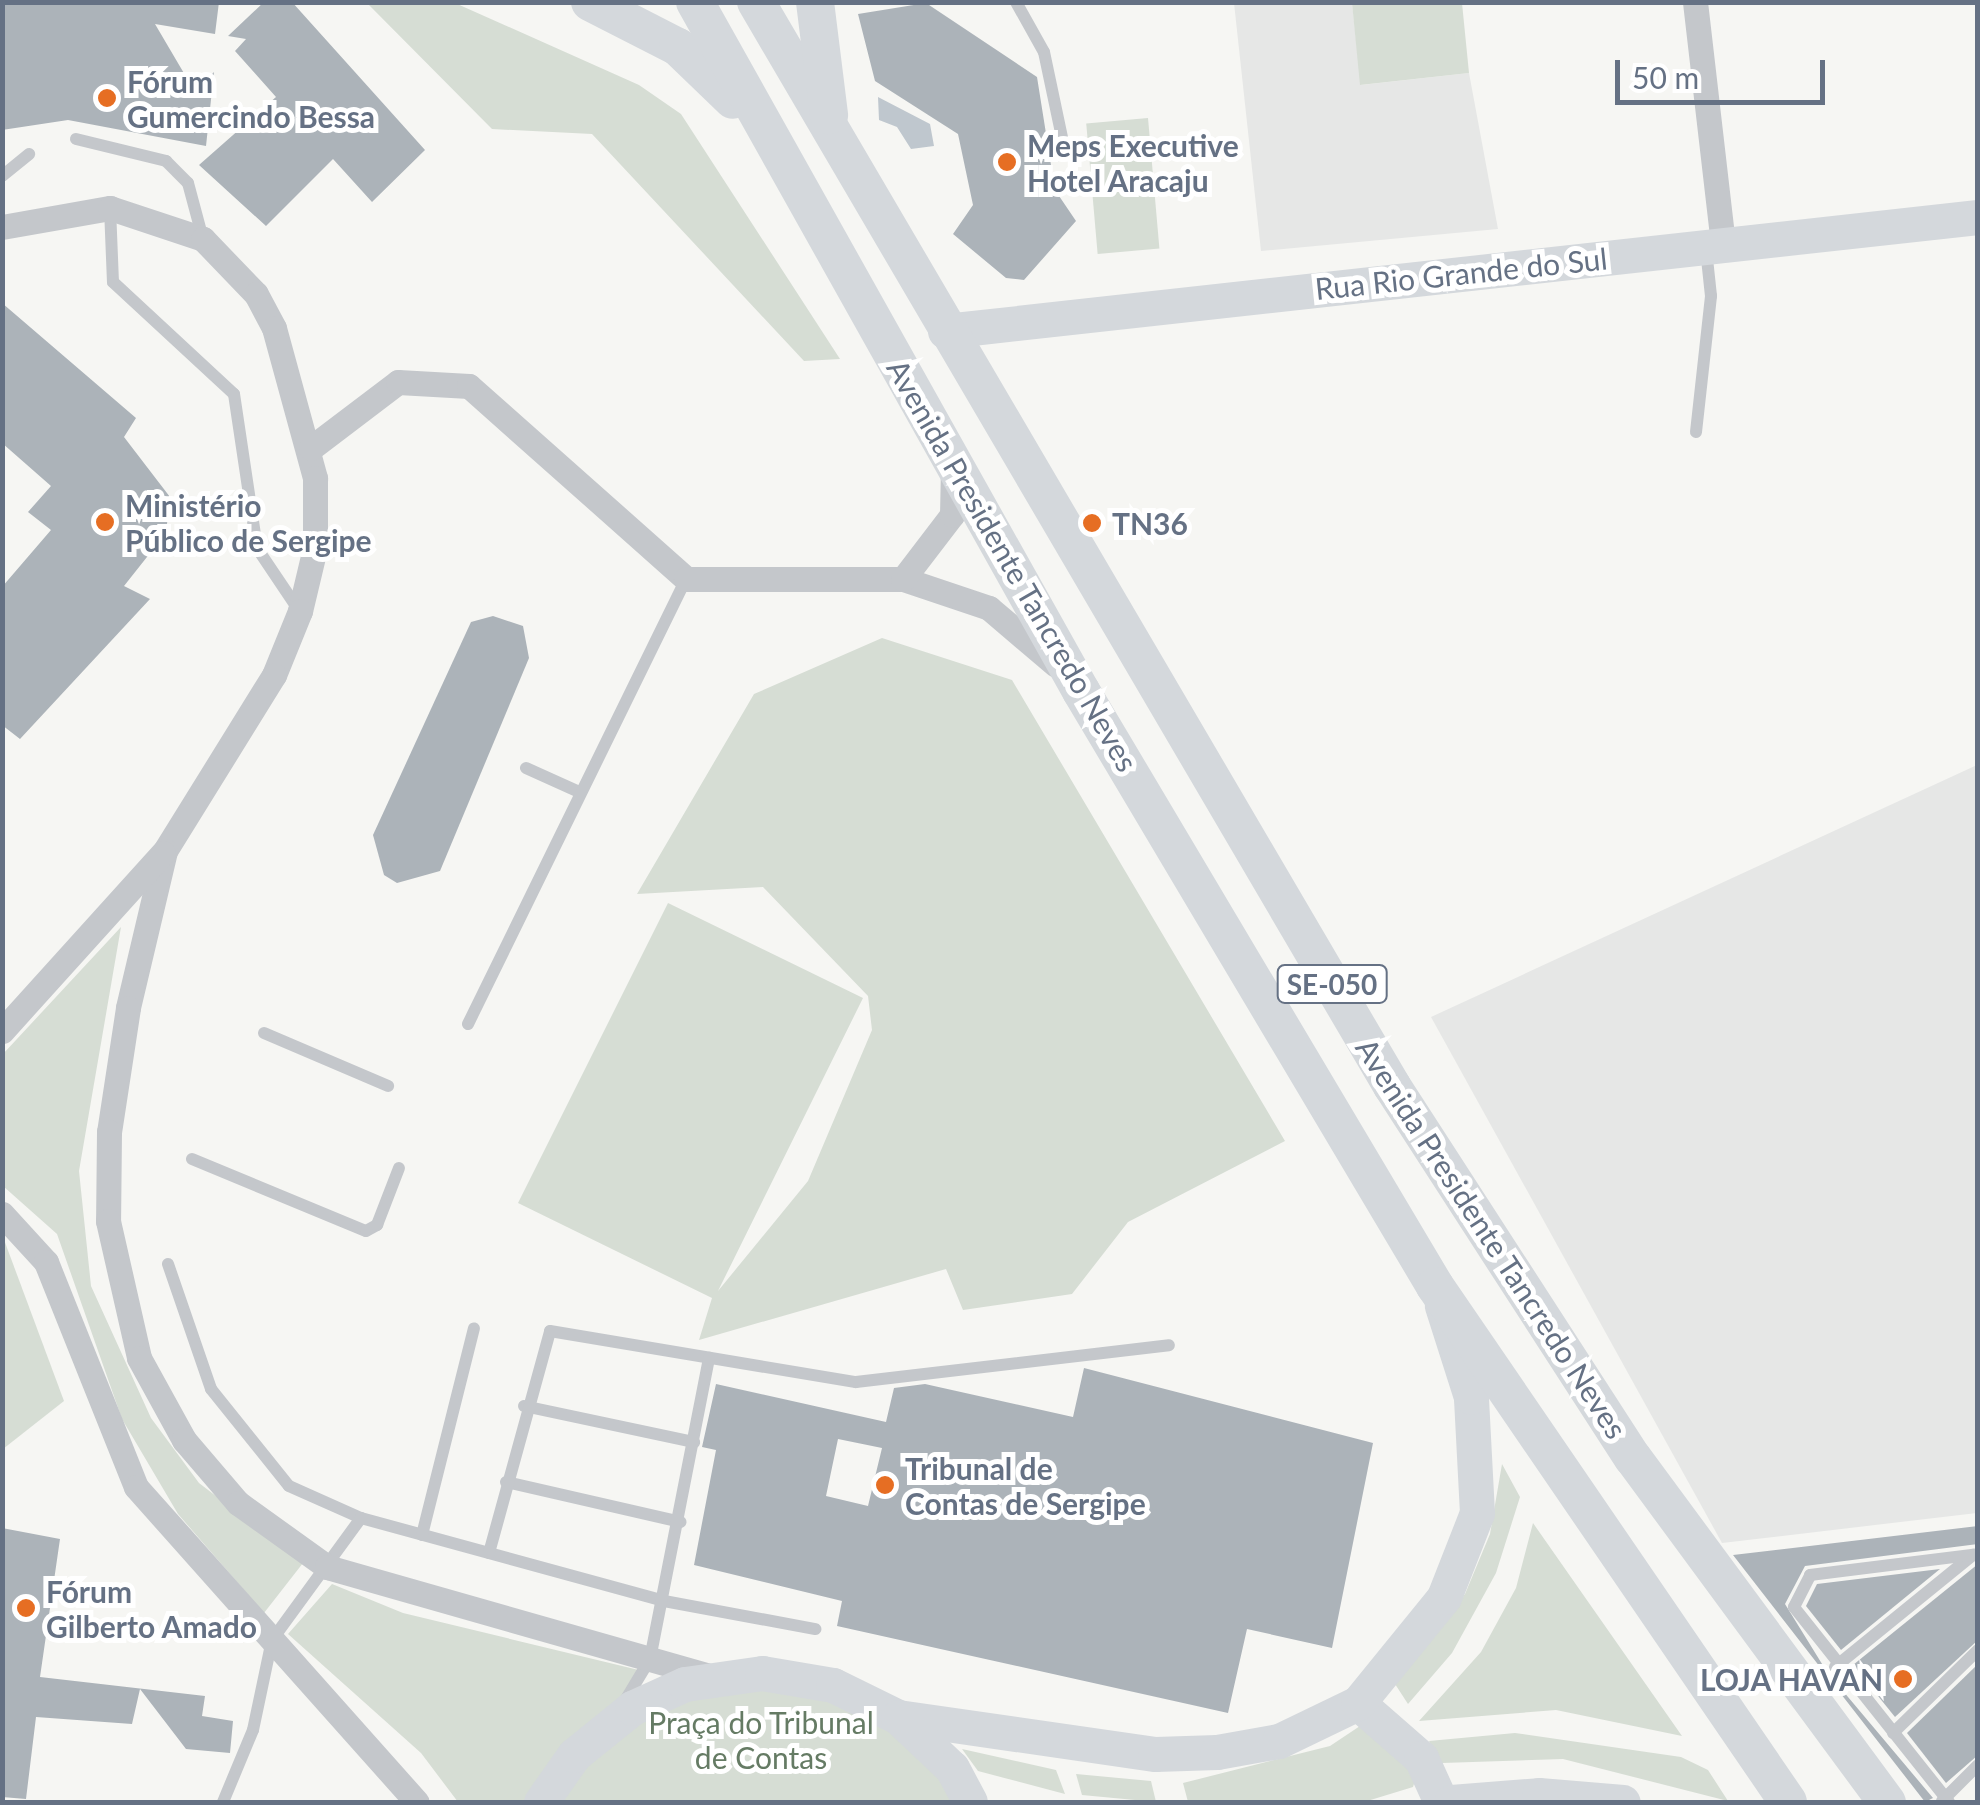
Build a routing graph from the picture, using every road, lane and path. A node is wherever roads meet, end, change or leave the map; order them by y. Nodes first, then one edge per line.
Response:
1 (590, 2) edge
2 (695, 2) edge
3 (756, 2) edge
4 (815, 2) edge
5 (1016, 2) edge
6 (1696, 2) edge
7 (764, 130) junction
8 (831, 132) junction
9 (76, 140) dead end
10 (1065, 152) dead end
11 (29, 154) dead end
12 (2, 176) edge
13 (110, 208) junction
14 (1978, 217) edge
15 (2, 227) edge
16 (203, 239) junction
17 (1714, 245) junction
18 (945, 331) junction
19 (1696, 432) dead end
20 (311, 448) junction
21 (953, 458) junction
22 (686, 579) junction
23 (903, 579) junction
24 (300, 610) junction
25 (1082, 691) junction
26 (526, 768) dead end
27 (577, 791) junction
28 (165, 851) junction
29 (468, 1024) dead end
30 (2, 1031) edge
31 (264, 1033) dead end
32 (388, 1086) dead end
33 (192, 1158) dead end
34 (399, 1168) dead end
35 (2, 1214) edge
36 (168, 1264) dead end
37 (1436, 1286) junction
38 (474, 1328) dead end
39 (1169, 1345) dead end
40 (709, 1358) junction
41 (524, 1406) junction
42 (694, 1442) junction
43 (506, 1482) junction
44 (362, 1518) junction
45 (680, 1522) junction
46 (422, 1535) junction
47 (489, 1553) junction
48 (1975, 1554) edge
49 (327, 1567) junction
50 (664, 1600) junction
51 (815, 1629) dead end
52 (272, 1640) junction
53 (1978, 1650) edge
54 (650, 1659) junction
55 (1835, 1667) junction
56 (714, 1678) junction
57 (1358, 1703) junction
58 (898, 1717) junction
59 (608, 1727) junction
60 (1893, 1734) junction
61 (1978, 1765) edge
62 (1945, 1801) edge
63 (223, 1802) edge
64 (417, 1802) edge
65 (542, 1802) edge
66 (970, 1802) edge
67 (1442, 1802) edge
68 (1451, 1802) edge
69 (1623, 1802) edge
70 (1788, 1802) edge
71 (1887, 1802) edge

1 - 7 main road
2 - 7 main road, SE-050
3 - 8 main road, SE-050
4 - 8 main road
5 - 10 lane
6 - 17 street
7 - 21 main road, Avenida Presidente Tancredo Neves / SE-050
8 - 18 main road, Avenida Presidente Tancredo Neves / SE-050
9 - 16 lane
11 - 12 lane
13 - 15 street
13 - 16 street
13 - 24 lane
14 - 17 street, Rua Rio Grande do Sul
16 - 20 street
17 - 18 street, Rua Rio Grande do Sul
17 - 19 lane
18 - 71 main road, Avenida Presidente Tancredo Neves / SE-050
20 - 22 street
20 - 24 street
21 - 23 street
21 - 25 main road, Avenida Presidente Tancredo Neves / SE-050
22 - 23 street
22 - 27 lane
23 - 25 street
24 - 28 street
25 - 37 main road, Avenida Presidente Tancredo Neves / SE-050
26 - 27 lane
27 - 29 lane
28 - 30 street
28 - 49 street
31 - 32 lane
33 - 34 lane
35 - 52 street
36 - 44 lane
37 - 57 street
37 - 70 main road, Avenida Presidente Tancredo Neves / SE-050
38 - 46 lane
39 - 40 lane
40 - 41 lane
40 - 42 lane
41 - 42 lane
41 - 43 lane
42 - 45 lane
43 - 45 lane
43 - 47 lane
44 - 46 lane
44 - 49 lane
45 - 50 lane
46 - 47 lane
47 - 50 lane
48 - 55 lane
48 - 55 lane
49 - 52 lane
49 - 54 street
50 - 51 lane
50 - 54 lane
52 - 63 lane
52 - 64 street
53 - 60 lane
54 - 56 street
54 - 59 lane
55 - 60 lane
56 - 58 street
56 - 59 street
57 - 58 street
57 - 67 street
58 - 66 street
59 - 65 street
60 - 62 lane
61 - 62 lane
68 - 69 street

